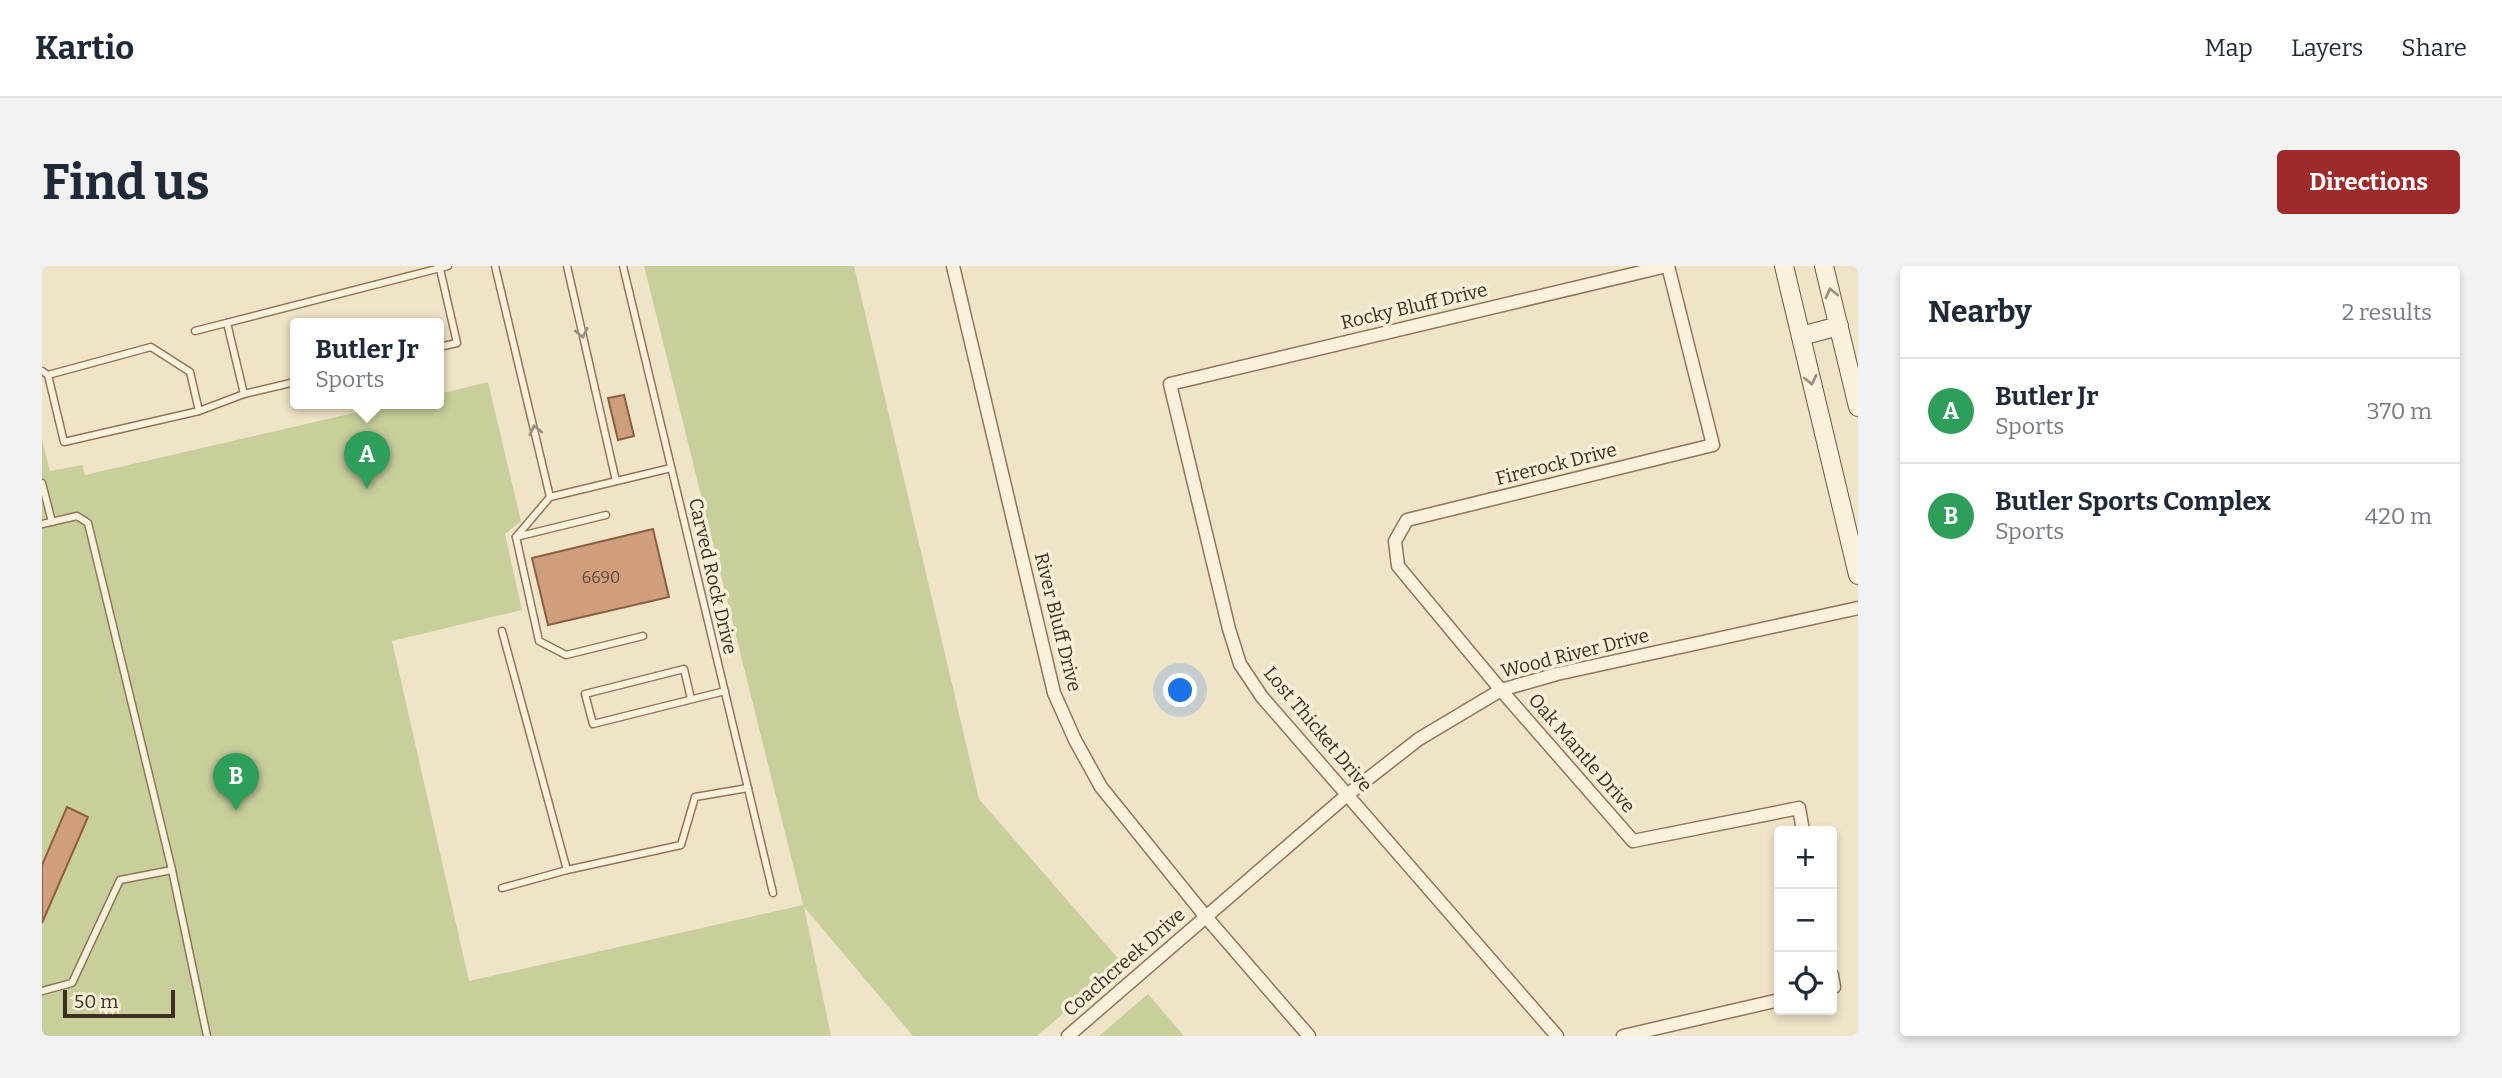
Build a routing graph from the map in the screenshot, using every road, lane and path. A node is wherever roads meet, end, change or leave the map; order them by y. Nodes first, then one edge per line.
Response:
1 (447, 266) edge
2 (495, 266) edge
3 (567, 266) edge
4 (623, 266) edge
5 (953, 266) edge
6 (1668, 266) edge
7 (1784, 266) edge
8 (1824, 266) edge
9 (440, 269) junction
10 (227, 323) junction
11 (1839, 326) junction
12 (195, 331) dead end
13 (1801, 336) junction
14 (444, 346) edge
15 (45, 373) edge
16 (290, 383) edge
17 (1170, 384) joint
18 (244, 394) junction
19 (1858, 407) edge
20 (199, 411) junction
21 (671, 468) junction
22 (616, 481) junction
23 (42, 482) edge
24 (550, 497) junction
25 (606, 515) dead end
26 (1407, 520) joint
27 (52, 522) junction
28 (42, 524) edge
29 (516, 537) junction
30 (1858, 575) edge
31 (1858, 608) edge
32 (502, 631) dead end
33 (643, 636) dead end
34 (1501, 690) junction
35 (725, 691) junction
36 (691, 699) junction
37 (747, 788) junction
38 (1347, 795) junction
39 (1802, 826) edge
40 (172, 870) junction
41 (567, 870) junction
42 (502, 888) dead end
43 (773, 892) dead end
44 (1206, 917) junction
45 (42, 990) edge
46 (1774, 1001) edge
47 (207, 1036) edge
48 (1068, 1036) edge
49 (1309, 1036) edge
50 (1557, 1036) edge
51 (1623, 1036) edge

1 - 9 lane
24 -> 2 lane
3 -> 22 lane
4 - 21 lane, Carved Rock Drive
5 - 44 street, River Bluff Drive
6 - 17 street, Rocky Bluff Drive
6 - 26 street, Firerock Drive
7 - 13 main road
11 -> 8 main road
9 - 10 lane
9 - 14 lane
10 - 12 lane
10 - 18 lane
11 - 13 main road
11 - 19 main road
13 -> 30 main road
15 - 20 lane
15 - 20 lane
16 - 18 lane
17 - 38 street, Lost Thicket Drive
18 - 20 lane
21 - 22 lane
21 - 35 lane, Carved Rock Drive
22 - 24 lane
23 - 27 lane
24 - 29 lane
25 - 29 lane
26 - 34 street, Oak Mantle Drive
27 - 28 lane
27 - 40 lane
29 - 33 lane
31 - 34 street, Wood River Drive
32 - 41 lane
34 - 38 street, Wood River Drive
34 - 39 street, Oak Mantle Drive
35 - 36 lane
35 - 37 lane, Carved Rock Drive
36 - 36 lane
37 - 41 lane
37 - 43 lane, Carved Rock Drive
38 - 44 street, Wood River Drive
38 - 50 street, Lost Thicket Drive
40 - 45 lane
40 - 47 lane
41 - 42 lane
44 - 48 street, Coachcreek Drive
44 - 49 street, River Bluff Drive
46 - 51 street

